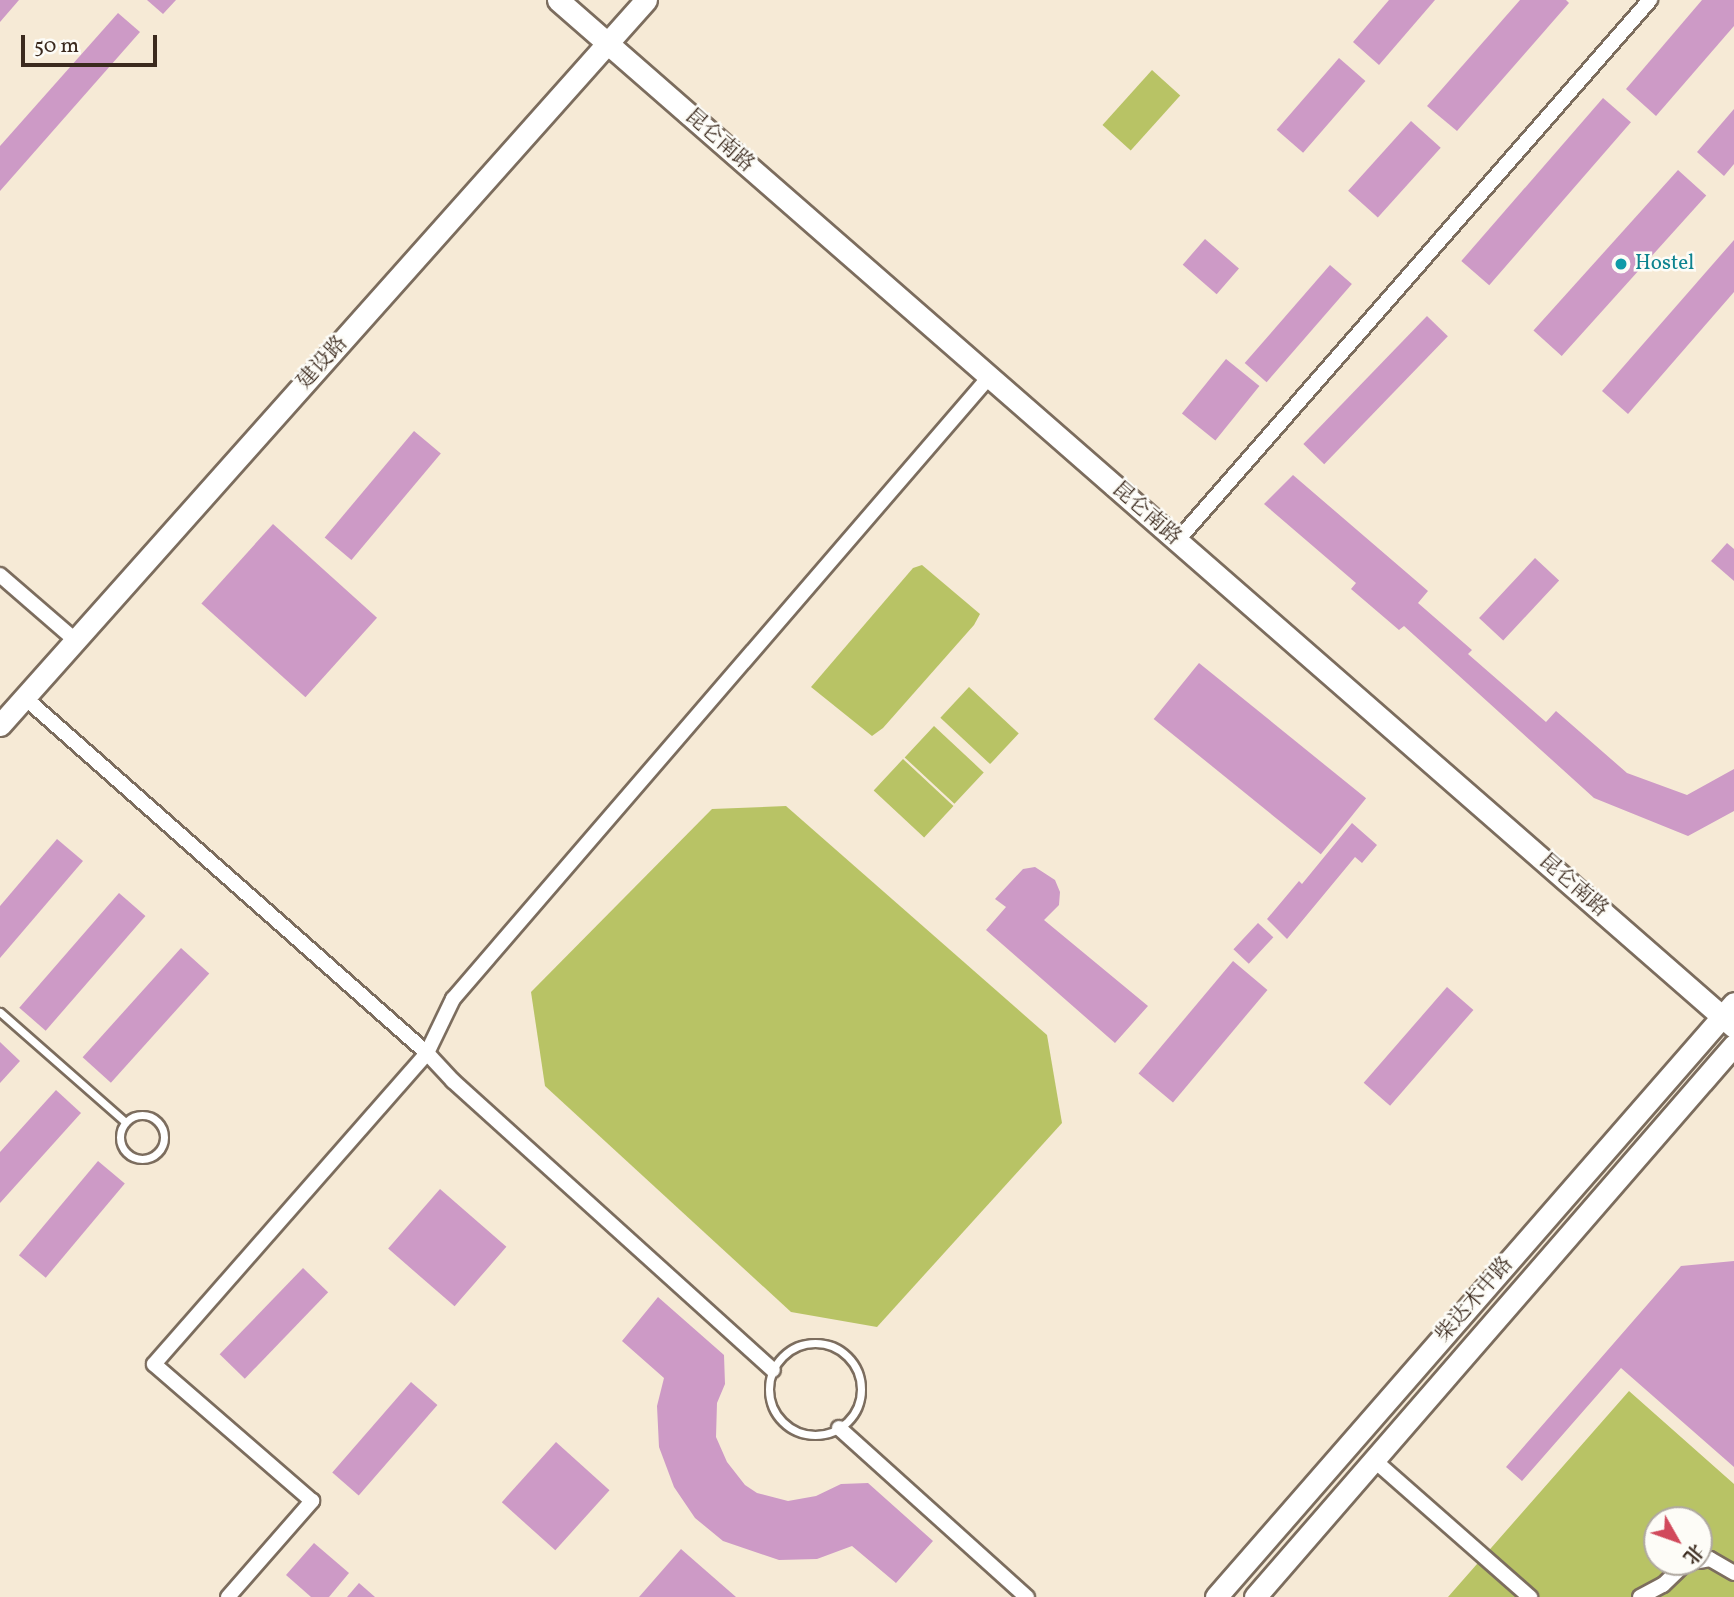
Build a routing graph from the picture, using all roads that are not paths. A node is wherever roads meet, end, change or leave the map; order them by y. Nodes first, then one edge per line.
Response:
1 (558, 0) edge
2 (646, 0) edge
3 (1650, 0) edge
4 (608, 44) junction
5 (990, 376) junction
6 (1177, 541) junction
7 (0, 575) edge
8 (75, 640) junction
9 (24, 697) junction
10 (0, 725) edge
11 (0, 1012) edge
12 (1730, 1015) edge
13 (1734, 1045) edge
14 (427, 1053) junction
15 (125, 1122) junction
16 (773, 1370) junction
17 (839, 1428) junction
18 (1374, 1460) junction
19 (1713, 1561) edge
20 (1734, 1573) edge
21 (1672, 1576) edge
22 (228, 1597) edge
23 (1027, 1597) edge
24 (1216, 1597) edge
25 (1255, 1597) edge
26 (1530, 1597) edge
27 (1640, 1597) edge

1 - 4 main road, 昆仑南路
2 - 4 main road, 建设路
3 - 6 street
4 - 5 main road, 昆仑南路
4 - 8 main road, 建设路
5 - 6 main road, 昆仑南路
5 - 14 street
6 - 12 main road, 昆仑南路
7 - 8 street
8 - 9 main road, 建设路
9 - 10 main road, 建设路
9 - 14 street
11 - 15 lane
12 - 24 main road, 柴达木中路
13 - 18 main road, 柴达木中路
14 - 16 street
14 - 22 street
15 - 15 lane
16 - 17 lane
16 - 17 lane
17 - 23 street
18 - 25 main road, 柴达木中路
18 - 26 street
19 - 20 street
21 - 27 street

